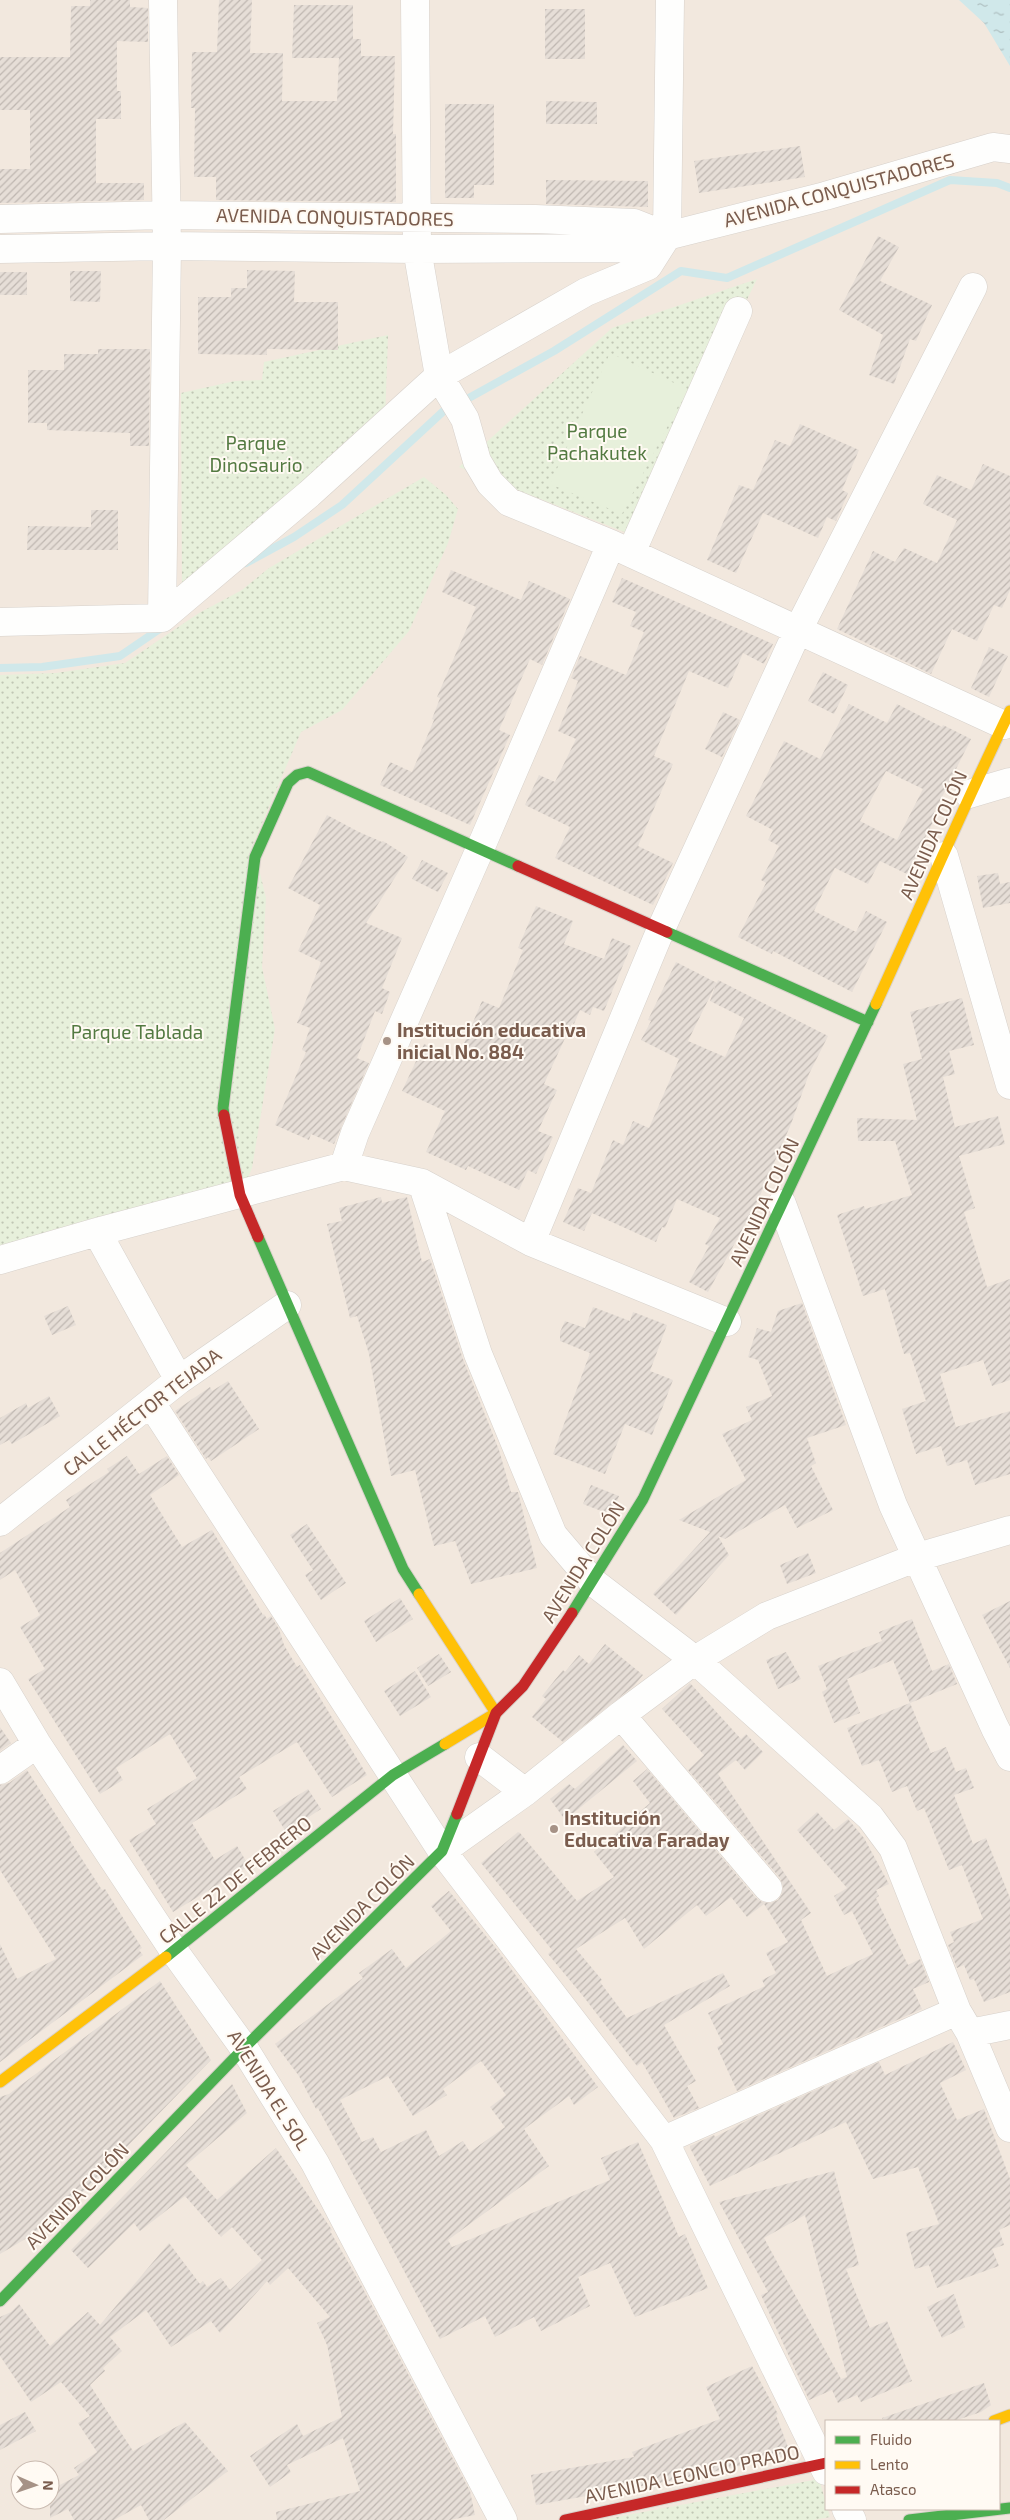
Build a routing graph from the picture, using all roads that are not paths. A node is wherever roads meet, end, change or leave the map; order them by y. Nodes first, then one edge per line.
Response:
1 (163, 0) edge
2 (415, 0) edge
3 (670, 0) edge
4 (1010, 148) edge
5 (166, 215) junction
6 (418, 218) junction
7 (0, 219) edge
8 (667, 236) junction
9 (167, 246) junction
10 (0, 249) edge
11 (417, 249) junction
12 (973, 286) dead end
13 (738, 311) dead end
14 (439, 376) junction
15 (621, 549) junction
16 (162, 618) junction
17 (0, 622) edge
18 (798, 630) junction
19 (1007, 718) edge
20 (1010, 782) edge
21 (969, 794) junction
22 (480, 849) junction
23 (944, 856) junction
24 (661, 929) junction
25 (868, 1022) junction
26 (1010, 1085) edge
27 (344, 1166) junction
28 (422, 1183) junction
29 (240, 1195) junction
30 (782, 1204) junction
31 (97, 1232) junction
32 (531, 1242) junction
33 (0, 1260) edge
34 (287, 1305) junction
35 (727, 1322) junction
36 (179, 1380) junction
37 (151, 1403) junction
38 (0, 1522) edge
39 (1010, 1530) edge
40 (918, 1557) junction
41 (593, 1582) junction
42 (695, 1660) junction
43 (0, 1682) edge
44 (496, 1713) junction
45 (621, 1715) junction
46 (36, 1744) junction
47 (1010, 1756) edge
48 (479, 1757) junction
49 (0, 1770) edge
50 (393, 1776) junction
51 (525, 1792) junction
52 (442, 1851) junction
53 (768, 1888) dead end
54 (174, 1951) junction
55 (963, 2022) junction
56 (1010, 2025) edge
57 (244, 2048) junction
58 (0, 2082) edge
59 (1010, 2128) edge
60 (664, 2140) junction
61 (0, 2301) edge
62 (1010, 2415) edge
63 (997, 2420) edge
64 (825, 2466) edge
65 (993, 2510) edge
66 (503, 2520) edge
67 (565, 2520) edge
68 (909, 2520) edge

1 - 5 street
2 - 6 street
3 - 8 street
4 - 8 street, AVENIDA CONQUISTADORES
5 - 6 street, AVENIDA CONQUISTADORES
5 - 7 street, AVENIDA CONQUISTADORES
5 - 9 street
6 - 8 street, AVENIDA CONQUISTADORES
6 - 11 street
8 - 11 street, AVENIDA CONQUISTADORES
8 - 14 street
9 - 10 street, AVENIDA CONQUISTADORES
9 - 11 street, AVENIDA CONQUISTADORES
9 - 16 street
11 - 14 street
12 - 18 street
13 - 15 street
14 - 15 street
14 - 16 street
15 - 18 street
15 - 22 street
16 - 17 street
18 - 19 street
18 - 24 street
19 - 21 main road, AVENIDA COLÓN
20 - 21 street
21 - 23 main road, AVENIDA COLÓN
22 - 24 main road
22 - 27 street
22 - 29 main road
23 - 25 main road, AVENIDA COLÓN
23 - 26 street
24 - 25 main road
24 - 32 street
25 - 30 main road, AVENIDA COLÓN
27 - 28 street
27 - 29 street
28 - 32 street
28 - 41 street
29 - 31 street
29 - 34 main road
30 - 35 main road, AVENIDA COLÓN
30 - 40 street
31 - 33 street
31 - 36 street
32 - 35 street
34 - 36 street, CALLE HÉCTOR TEJADA
34 - 44 main road
35 - 41 main road, AVENIDA COLÓN
36 - 37 street, CALLE HÉCTOR TEJADA
37 - 38 street, CALLE HÉCTOR TEJADA
37 - 50 street
39 - 40 street
40 - 42 street
40 - 47 street
41 - 42 street
41 - 44 main road, AVENIDA COLÓN
42 - 45 street
42 - 55 street
43 - 46 street, AVENIDA EL SOL
44 - 48 main road, AVENIDA COLÓN
44 - 50 main road, CALLE 22 DE FEBRERO
45 - 51 street
45 - 53 street
46 - 49 street
46 - 54 street, AVENIDA EL SOL
48 - 51 street
48 - 52 main road, AVENIDA COLÓN
50 - 52 street
50 - 54 main road, CALLE 22 DE FEBRERO
51 - 52 street
52 - 57 main road, AVENIDA COLÓN
52 - 60 street
54 - 57 street, AVENIDA EL SOL
54 - 58 main road, CALLE 22 DE FEBRERO
55 - 56 street
55 - 59 street
55 - 60 street
57 - 61 main road, AVENIDA COLÓN
57 - 66 street, AVENIDA EL SOL
60 - 64 street
62 - 63 main road
64 - 67 main road, AVENIDA LEONCIO PRADO
65 - 68 main road

